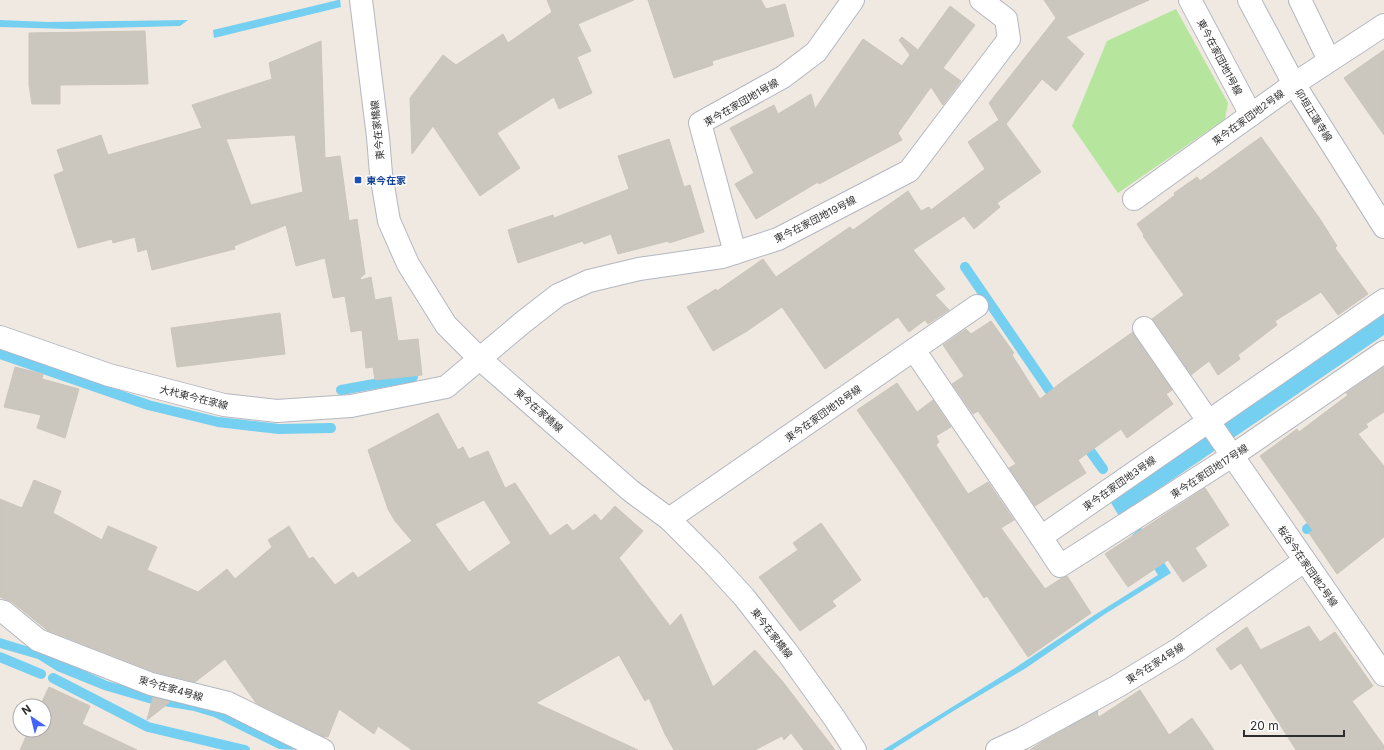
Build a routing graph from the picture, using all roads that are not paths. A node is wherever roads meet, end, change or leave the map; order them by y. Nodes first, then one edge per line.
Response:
1 (361, 0) edge
2 (853, 0) edge
3 (981, 0) edge
4 (1190, 0) edge
5 (1249, 0) edge
6 (1300, 0) edge
7 (1384, 25) edge
8 (1329, 60) junction
9 (1294, 84) junction
10 (1251, 115) junction
11 (1134, 199) dead end
12 (1384, 227) edge
13 (735, 253) junction
14 (1384, 300) edge
15 (977, 306) dead end
16 (1144, 328) dead end
17 (0, 338) edge
18 (914, 350) junction
19 (1384, 352) edge
20 (480, 359) junction
21 (1208, 421) junction
22 (1232, 456) junction
23 (669, 519) junction
24 (1041, 537) junction
25 (1304, 561) junction
26 (0, 611) edge
27 (1384, 675) edge
28 (323, 750) edge
29 (855, 750) edge
30 (997, 750) edge

1 - 20 street, 東今在家橋線
2 - 13 street, 東今在家団地1号線
3 - 13 street, 東今在家団地19号線
4 - 10 street, 東今在家団地1号線
5 - 9 street, 卯垣正蓮寺線
6 - 8 street
7 - 8 street, 東今在家団地2号線
8 - 9 street, 東今在家団地2号線
9 - 10 street, 東今在家団地2号線
9 - 12 street, 卯垣正蓮寺線
10 - 11 street, 東今在家団地2号線
13 - 20 street, 東今在家団地19号線
14 - 21 street, 東今在家団地3号線
15 - 18 street, 東今在家団地18号線
16 - 21 street, 桜谷今在家団地2号線
17 - 20 street, 大杙東今在家線
18 - 23 street, 東今在家団地18号線
18 - 24 street
19 - 22 street, 東今在家団地17号線
20 - 23 street, 東今在家橋線
21 - 22 street, 桜谷今在家団地2号線
21 - 24 street, 東今在家団地3号線
22 - 24 street, 東今在家団地17号線
22 - 25 street, 桜谷今在家団地2号線
23 - 29 street, 東今在家橋線
25 - 27 street, 桜谷今在家団地2号線
25 - 30 street, 東今在家4号線
26 - 28 street, 東今在家4号線

